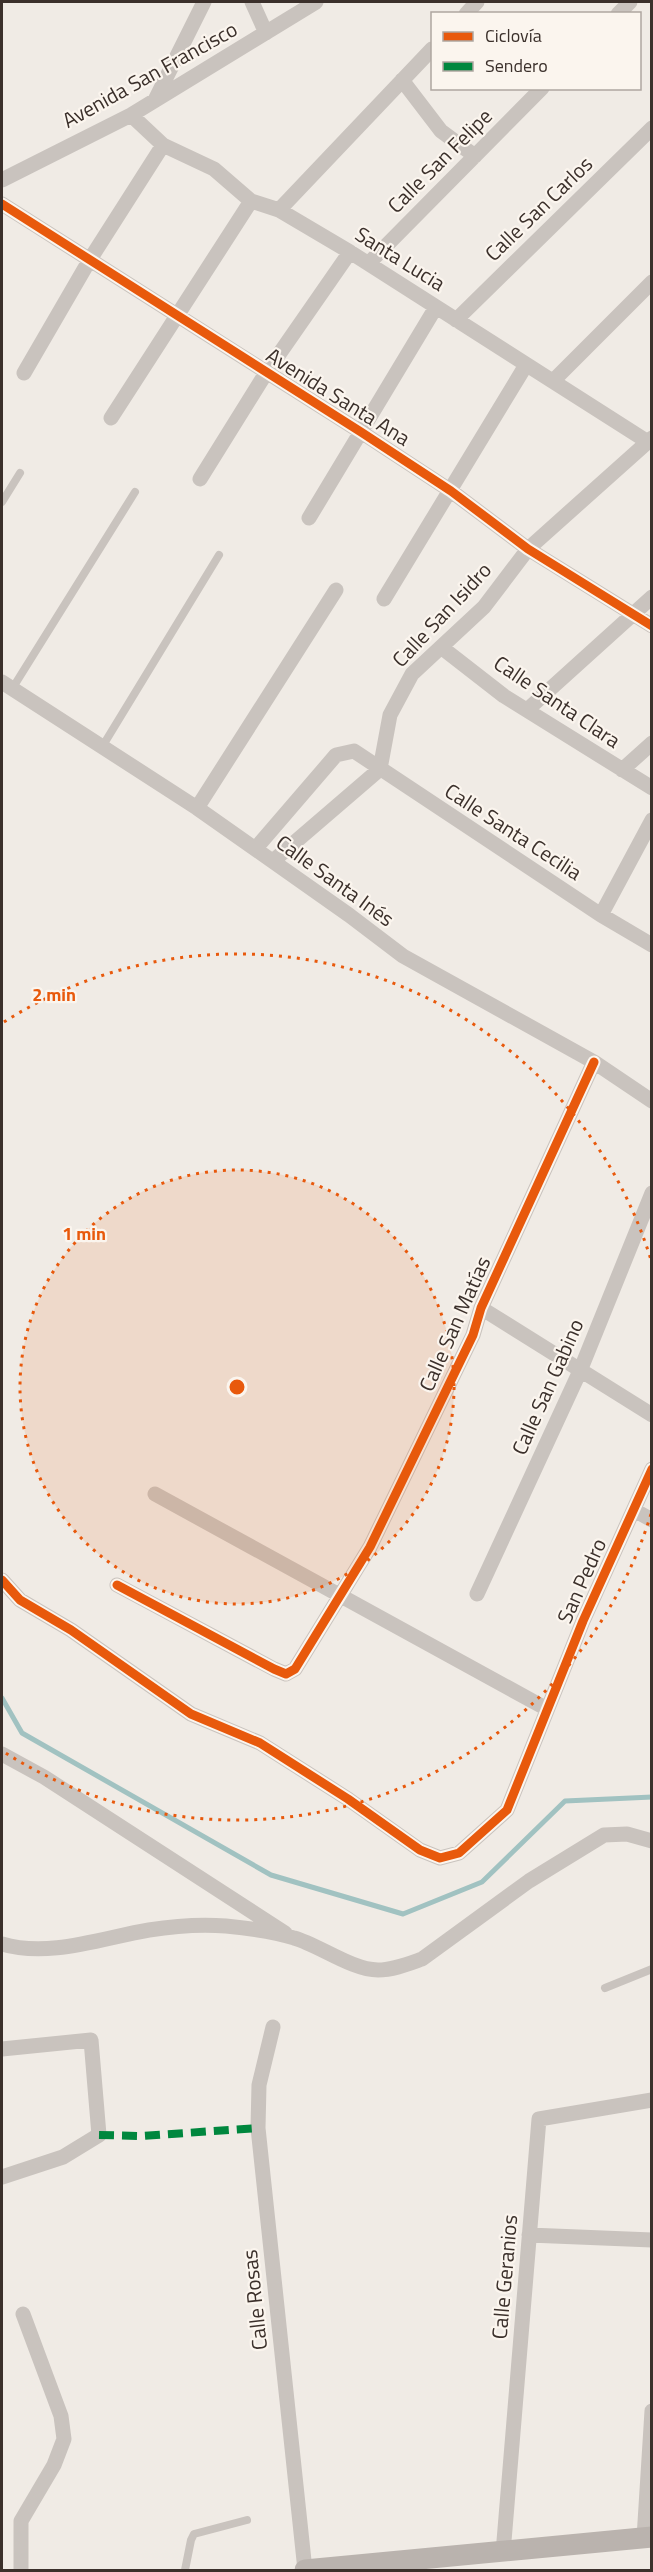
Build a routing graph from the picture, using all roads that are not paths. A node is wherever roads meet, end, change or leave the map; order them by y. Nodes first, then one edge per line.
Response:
1 (204, 2) edge
2 (252, 2) edge
3 (316, 2) edge
4 (267, 33) junction
5 (431, 50) edge
6 (402, 80) junction
7 (540, 90) edge
8 (155, 100) junction
9 (131, 115) junction
10 (651, 128) edge
11 (164, 145) junction
12 (475, 156) junction
13 (2, 180) edge
14 (251, 201) junction
15 (2, 204) edge
16 (279, 210) junction
17 (350, 252) junction
18 (89, 261) junction
19 (369, 263) junction
20 (651, 282) edge
21 (436, 307) junction
22 (177, 316) junction
23 (456, 320) junction
24 (526, 364) junction
25 (24, 373) dead end
26 (266, 373) junction
27 (553, 381) junction
28 (111, 418) dead end
29 (361, 432) junction
30 (650, 440) edge
31 (20, 472) dead end
32 (200, 479) dead end
33 (451, 491) junction
34 (135, 492) dead end
35 (2, 502) edge
36 (309, 518) dead end
37 (528, 549) junction
38 (219, 555) dead end
39 (336, 590) dead end
40 (651, 597) edge
41 (384, 599) dead end
42 (632, 615) junction
43 (651, 626) edge
44 (441, 648) junction
45 (7, 686) edge
46 (527, 710) junction
47 (651, 743) edge
48 (102, 747) junction
49 (380, 769) junction
50 (622, 770) junction
51 (651, 788) edge
52 (197, 808) junction
53 (651, 820) edge
54 (256, 848) junction
55 (273, 861) junction
56 (601, 915) junction
57 (651, 945) edge
58 (594, 1062) junction
59 (651, 1101) edge
60 (651, 1193) edge
61 (481, 1308) junction
62 (580, 1371) junction
63 (651, 1415) edge
64 (651, 1469) edge
65 (154, 1494) dead end
66 (634, 1510) junction
67 (651, 1520) edge
68 (2, 1580) edge
69 (117, 1585) dead end
70 (477, 1594) dead end
71 (342, 1596) junction
72 (547, 1709) junction
73 (2, 1754) edge
74 (651, 1841) edge
75 (293, 1937) junction
76 (2, 1944) edge
77 (651, 1969) edge
78 (605, 1988) dead end
79 (273, 2027) dead end
80 (2, 2049) edge
81 (651, 2100) edge
82 (2, 2177) edge
83 (529, 2235) junction
84 (651, 2240) edge
85 (23, 2314) dead end
86 (651, 2411) edge
87 (247, 2520) dead end
88 (648, 2537) edge
89 (503, 2553) junction
90 (21, 2571) edge
91 (185, 2571) edge
92 (304, 2571) edge

1 - 8 street
2 - 4 street
3 - 4 street, Avenida San Francisco
4 - 8 street, Avenida San Francisco
5 - 6 street
6 - 12 street
6 - 16 street
7 - 12 street, Calle San Felipe
8 - 9 street, Avenida San Francisco
9 - 11 street, Santa Lucia
9 - 13 street, Avenida San Francisco
10 - 23 street, Calle San Carlos
11 - 14 street, Santa Lucia
11 - 18 street
12 - 19 street, Calle San Felipe
14 - 16 street, Santa Lucia
14 - 22 street
15 - 18 street, Avenida Santa Ana
16 - 17 street, Santa Lucia
17 - 19 street, Santa Lucia
17 - 26 street
18 - 22 street, Avenida Santa Ana
18 - 25 street
19 - 21 street, Santa Lucia
20 - 27 street
21 - 23 street, Santa Lucia
21 - 29 street
22 - 26 street, Avenida Santa Ana
22 - 28 street
23 - 24 street, Santa Lucia
24 - 27 street, Santa Lucia
24 - 33 street
26 - 29 street, Avenida Santa Ana
26 - 32 street
27 - 30 street, Santa Lucia
29 - 33 street, Avenida Santa Ana
29 - 36 street
30 - 37 street, Calle San Isidro
31 - 35 lane
33 - 37 street, Avenida Santa Ana
33 - 41 street
34 - 45 lane
37 - 42 street, Avenida Santa Ana
37 - 44 street, Calle San Isidro
38 - 48 lane
39 - 52 street
40 - 42 street
42 - 43 street, Avenida Santa Ana
42 - 46 street
44 - 46 street, Calle Santa Clara
44 - 49 street, Calle San Isidro
45 - 48 street, Calle Santa Inés
46 - 50 street, Calle Santa Clara
47 - 50 street
48 - 52 street, Calle Santa Inés
49 - 54 street, Calle Santa Cecilia
49 - 55 street
49 - 56 street, Calle Santa Cecilia
50 - 51 street, Calle Santa Clara
52 - 54 street, Calle Santa Inés
53 - 56 street
54 - 55 street, Calle Santa Inés
55 - 58 street, Calle Santa Inés
56 - 57 street, Calle Santa Cecilia
58 - 59 street, Calle Santa Inés
58 - 61 street, Calle San Matías
60 - 62 street, Calle San Gabino
61 - 62 street
61 - 71 street, Calle San Matías
62 - 63 street
62 - 70 street, Calle San Gabino
64 - 66 street, San Pedro
65 - 71 street
66 - 67 street
66 - 72 street, San Pedro
68 - 72 street, San Pedro
69 - 71 street, Calle San Matías
71 - 72 street
73 - 75 street
74 - 75 street
75 - 76 street
77 - 78 lane
79 - 92 street, Calle Rosas
80 - 82 street
81 - 83 street, Calle Geranios
83 - 84 street
83 - 89 street, Calle Geranios
85 - 90 street
86 - 88 street
87 - 91 lane
88 - 89 main road
89 - 92 main road

